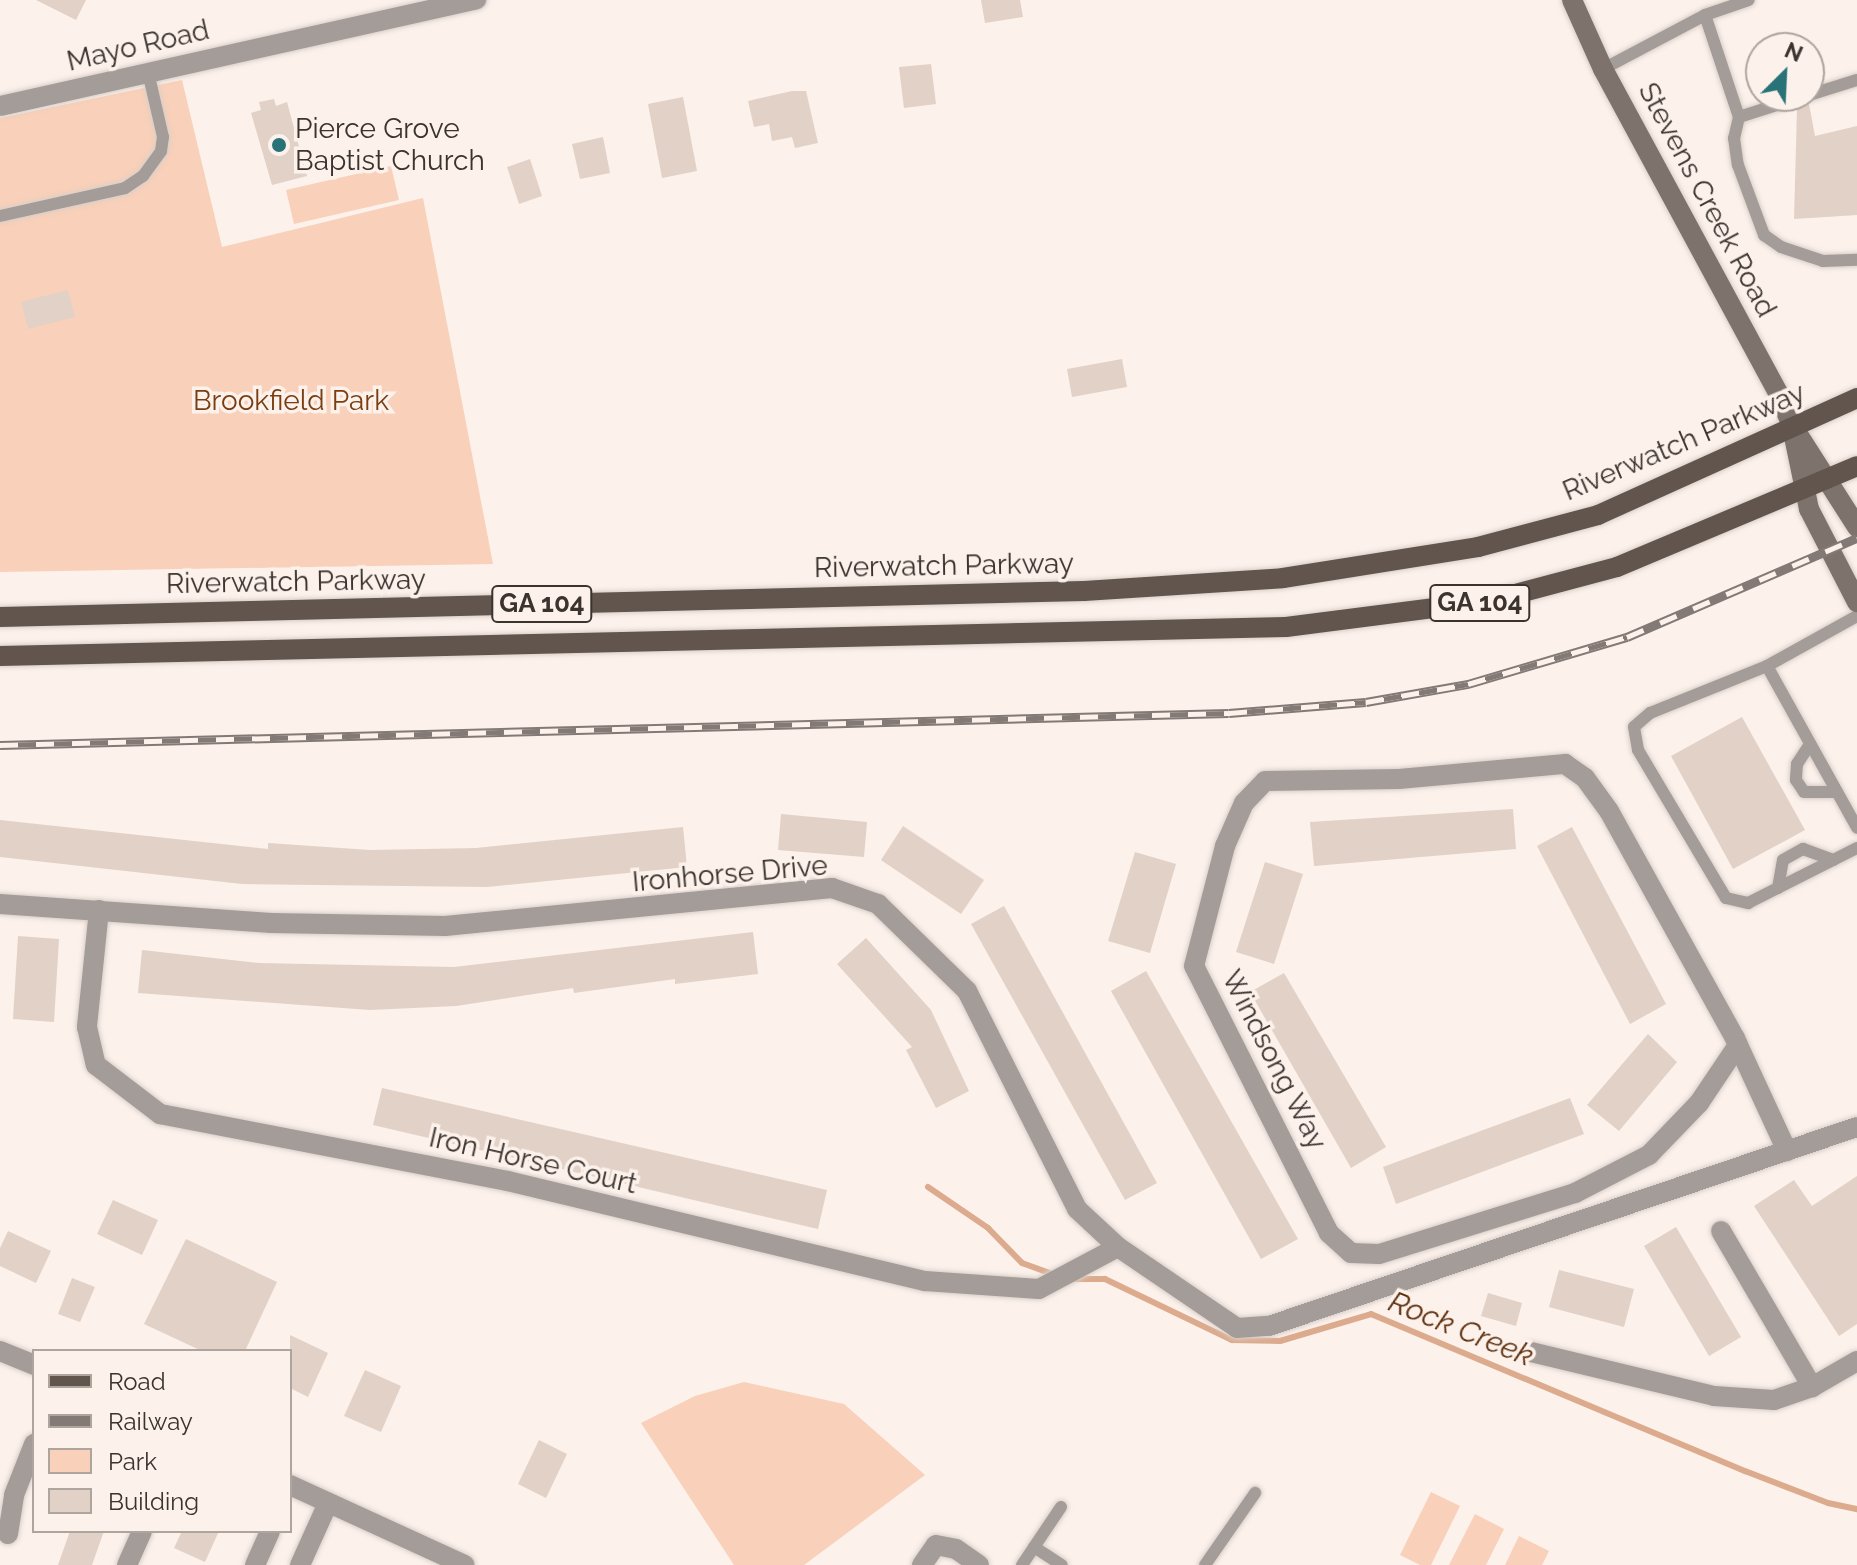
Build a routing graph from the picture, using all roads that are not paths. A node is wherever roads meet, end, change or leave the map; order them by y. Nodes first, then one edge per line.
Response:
1 (476, 0) edge
2 (1572, 0) edge
3 (1749, 0) edge
4 (1705, 15) junction
5 (1603, 69) junction
6 (148, 72) junction
7 (1857, 80) edge
8 (1825, 90) edge
9 (0, 106) edge
10 (1754, 112) edge
11 (1739, 117) junction
12 (0, 216) edge
13 (1857, 260) edge
14 (1857, 398) edge
15 (1792, 427) junction
16 (1857, 466) edge
17 (1828, 479) junction
18 (1805, 489) junction
19 (1857, 527) edge
20 (1857, 602) edge
21 (1857, 616) edge
22 (0, 617) edge
23 (0, 656) edge
24 (1767, 666) junction
25 (1810, 744) junction
26 (1837, 792) junction
27 (1857, 828) edge
28 (1857, 848) edge
29 (1833, 860) junction
30 (1778, 888) junction
31 (0, 904) edge
32 (99, 910) junction
33 (1738, 1045) junction
34 (1857, 1127) edge
35 (1787, 1151) junction
36 (1721, 1231) dead end
37 (1118, 1247) junction
38 (0, 1351) edge
39 (1531, 1352) dead end
40 (1857, 1361) edge
41 (32, 1364) edge
42 (1812, 1387) junction
43 (32, 1449) edge
44 (292, 1486) edge
45 (1255, 1493) dead end
46 (328, 1503) junction
47 (1061, 1507) dead end
48 (141, 1533) edge
49 (269, 1533) edge
50 (8, 1534) dead end
51 (1034, 1547) junction
52 (443, 1560) edge
53 (127, 1565) edge
54 (255, 1565) edge
55 (300, 1565) edge
56 (465, 1565) edge
57 (922, 1565) edge
58 (979, 1565) edge
59 (1022, 1565) edge
60 (1062, 1565) edge
61 (1205, 1565) edge

1 - 6 street, Mayo Road
2 - 5 street, Stevens Creek Road
3 - 4 lane
4 - 5 lane
4 - 11 lane
5 - 15 street, Stevens Creek Road
6 - 9 street, Mayo Road
6 - 12 lane
7 - 8 lane
10 - 11 lane
11 - 13 lane
14 - 15 main road, Riverwatch Parkway / GA 104
15 - 17 street, Stevens Creek Road
15 - 18 street, Stevens Creek Road
15 - 22 main road, Riverwatch Parkway / GA 104
16 - 17 main road, GA 104
17 - 18 main road, GA 104
17 - 19 street, Stevens Creek Road
18 - 20 street, Stevens Creek Road
18 - 23 main road, GA 104
21 - 24 lane
24 - 25 lane
24 - 30 lane
25 - 26 lane
25 - 26 lane
26 - 27 lane
28 - 29 lane
29 - 30 lane
29 - 30 lane
31 - 32 street, Ironhorse Drive
32 - 37 street, Ironhorse Drive
32 - 37 street, Iron Horse Court
33 - 33 street, Windsong Way
33 - 35 street, Windsong Way
34 - 35 street
35 - 37 street, Ironhorse Drive
36 - 42 street
38 - 41 street
39 - 42 street
40 - 42 street
43 - 50 street
44 - 46 street
45 - 61 lane
46 - 52 street
46 - 55 street
47 - 51 lane
48 - 53 street
49 - 54 street
51 - 59 lane
51 - 60 lane
52 - 56 street
57 - 58 street

